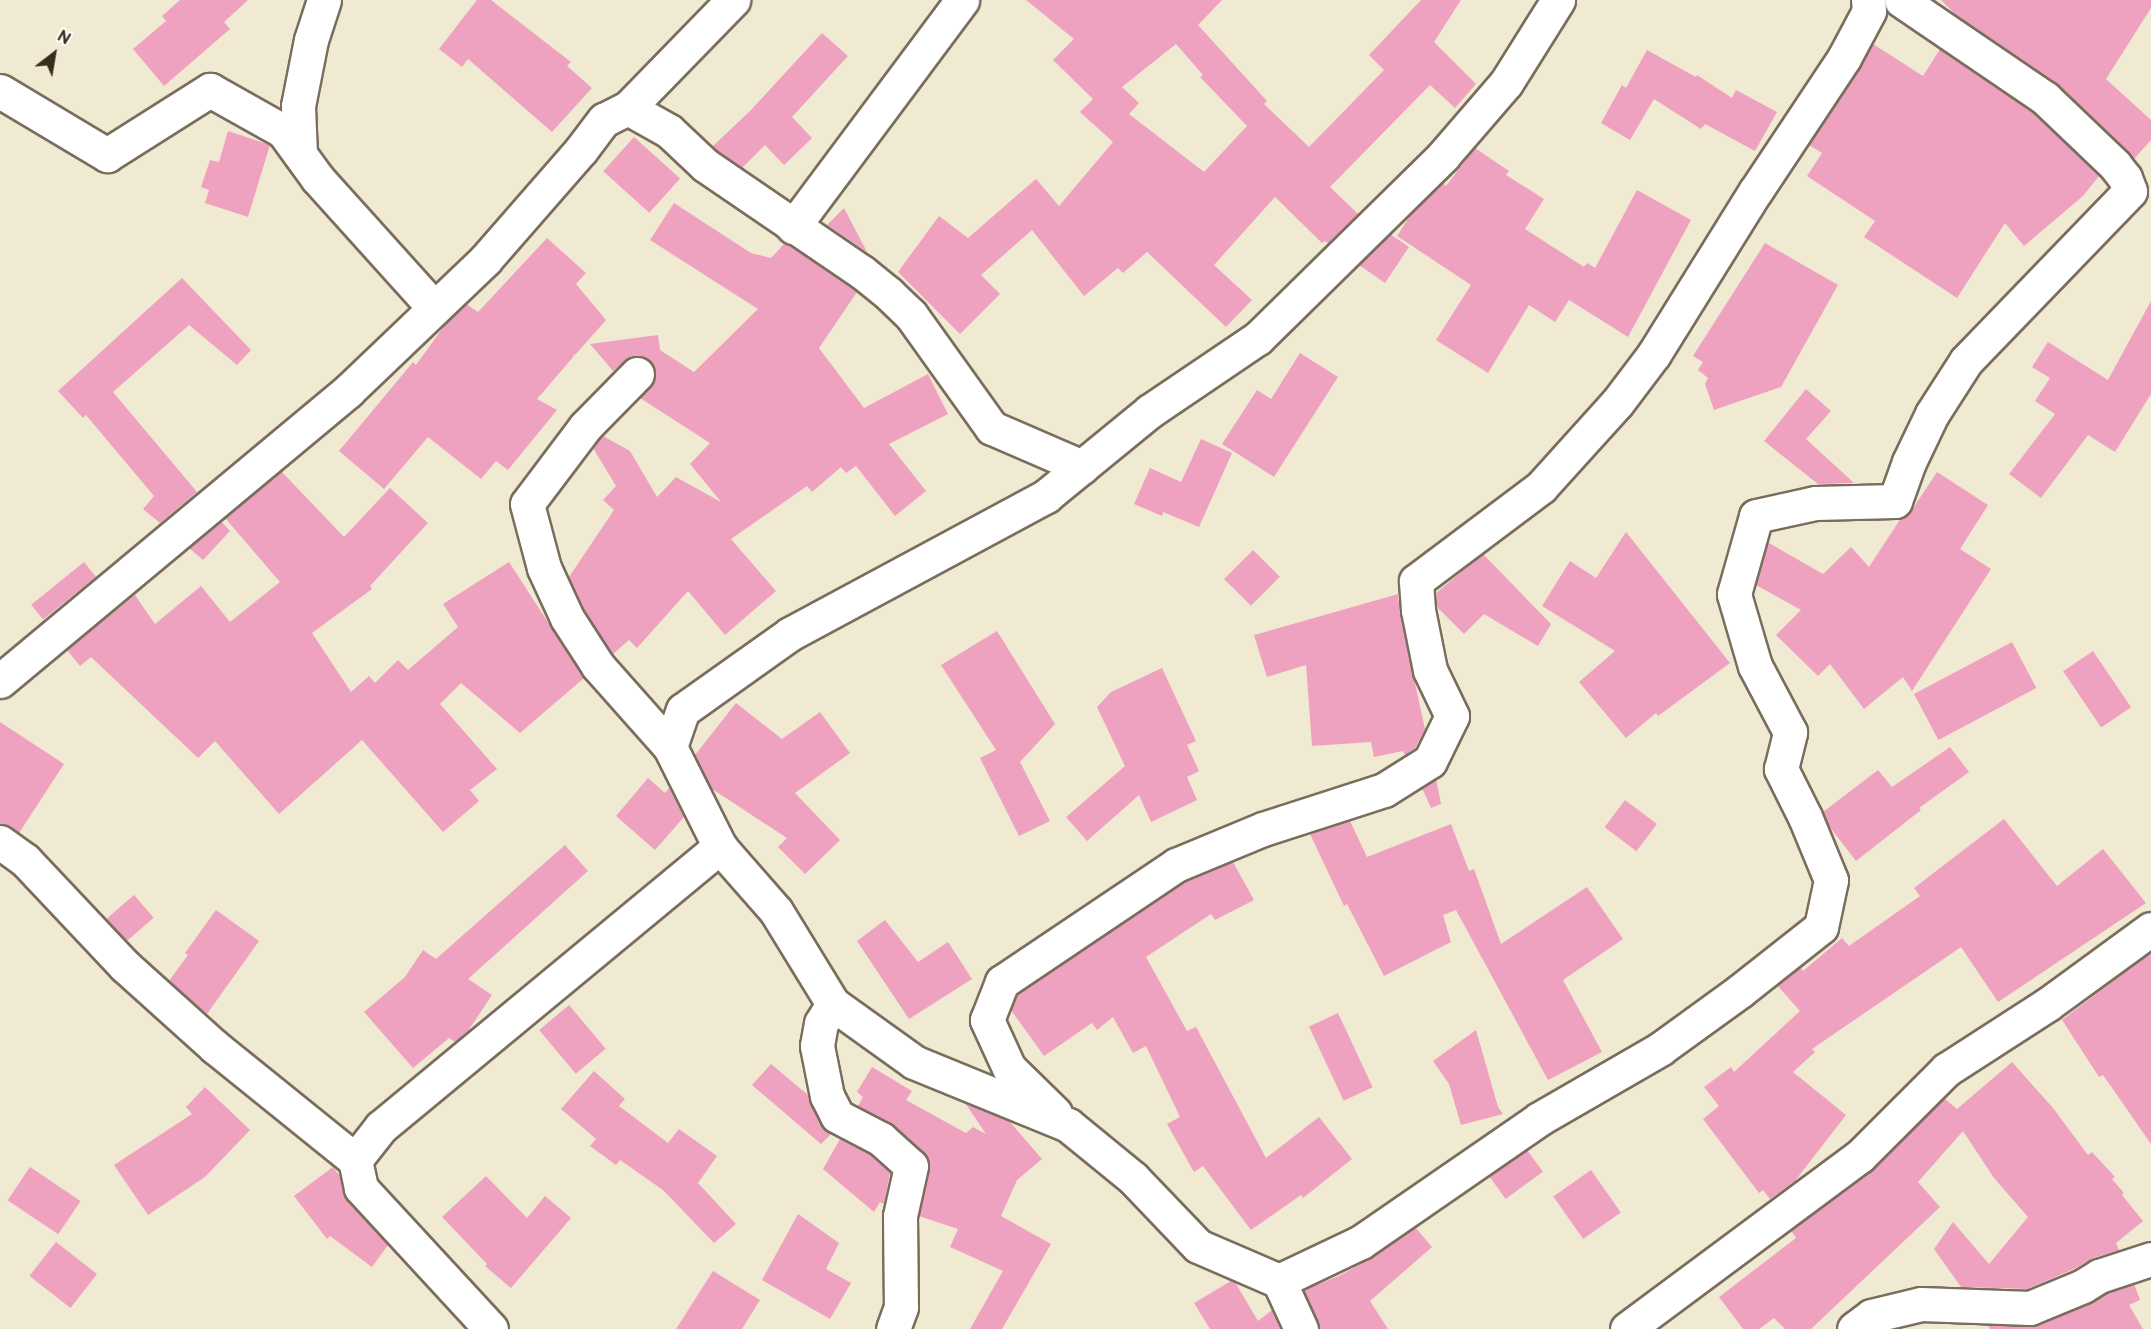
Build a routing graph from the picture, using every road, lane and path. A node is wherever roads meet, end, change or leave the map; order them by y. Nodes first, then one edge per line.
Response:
1 (324, 0) edge
2 (733, 0) edge
3 (963, 0) edge
4 (1558, 0) edge
5 (1868, 0) edge
6 (1901, 0) edge
7 (0, 91) edge
8 (628, 108) junction
9 (300, 154) junction
10 (793, 227) junction
11 (434, 308) junction
12 (637, 374) dead end
13 (1082, 467) junction
14 (0, 681) edge
15 (670, 747) junction
16 (0, 842) edge
17 (720, 847) junction
18 (2151, 929) edge
19 (833, 1004) junction
20 (1068, 1125) junction
21 (355, 1160) junction
22 (2151, 1259) edge
23 (1279, 1281) junction
24 (491, 1329) edge
25 (893, 1329) edge
26 (1301, 1329) edge
27 (1627, 1329) edge
28 (1854, 1329) edge

1 - 9 street
2 - 8 street
3 - 10 street
4 - 13 street
5 - 20 street
6 - 23 street
7 - 9 street
8 - 10 street
8 - 11 street
9 - 11 street
10 - 13 street
11 - 14 street
12 - 15 street
13 - 15 street
15 - 17 street
16 - 21 street
17 - 19 street
17 - 21 street
18 - 27 street
19 - 20 street
19 - 25 street
20 - 23 street
21 - 24 street
22 - 28 street
23 - 26 street

